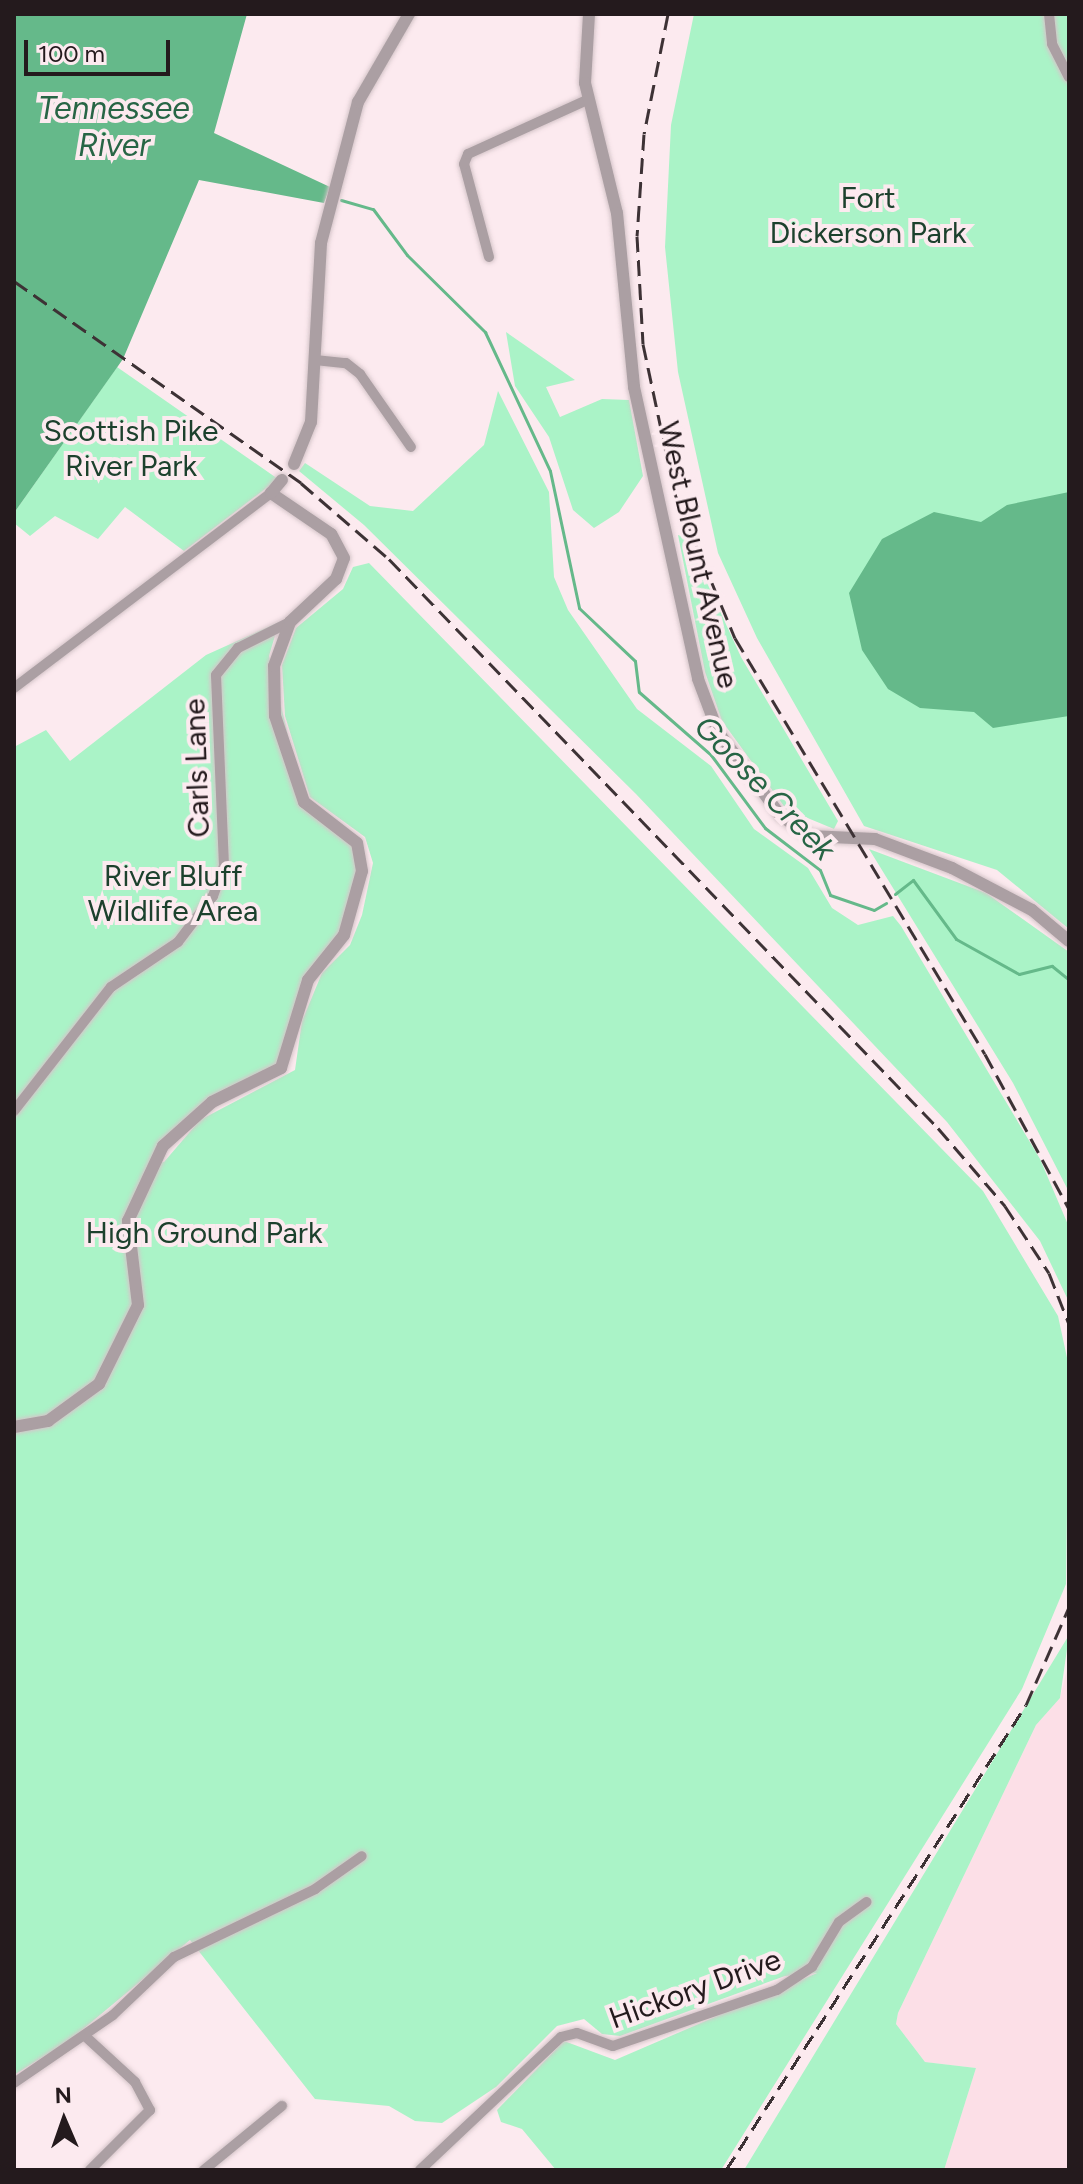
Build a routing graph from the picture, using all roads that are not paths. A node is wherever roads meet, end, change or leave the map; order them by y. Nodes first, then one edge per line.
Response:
1 (409, 14) edge
2 (589, 14) edge
3 (1049, 14) edge
4 (1069, 77) edge
5 (587, 100) junction
6 (489, 257) dead end
7 (315, 360) junction
8 (411, 447) dead end
9 (294, 464) dead end
10 (282, 480) dead end
11 (271, 493) junction
12 (290, 622) junction
13 (14, 688) edge
14 (1069, 941) edge
15 (14, 1111) edge
16 (14, 1427) edge
17 (362, 1856) dead end
18 (867, 1902) dead end
19 (85, 2036) junction
20 (14, 2083) edge
21 (282, 2106) dead end
22 (90, 2170) edge
23 (204, 2170) edge
24 (420, 2170) edge

1 - 7 street
2 - 5 street, West Blount Avenue
3 - 4 street
5 - 6 street
5 - 14 street, West Blount Avenue
7 - 8 street
7 - 9 street
10 - 11 street
11 - 12 street
11 - 13 street
12 - 15 street, Carls Lane
12 - 16 street
17 - 19 street
18 - 24 street, Hickory Drive
19 - 20 street
19 - 22 street
21 - 23 street

